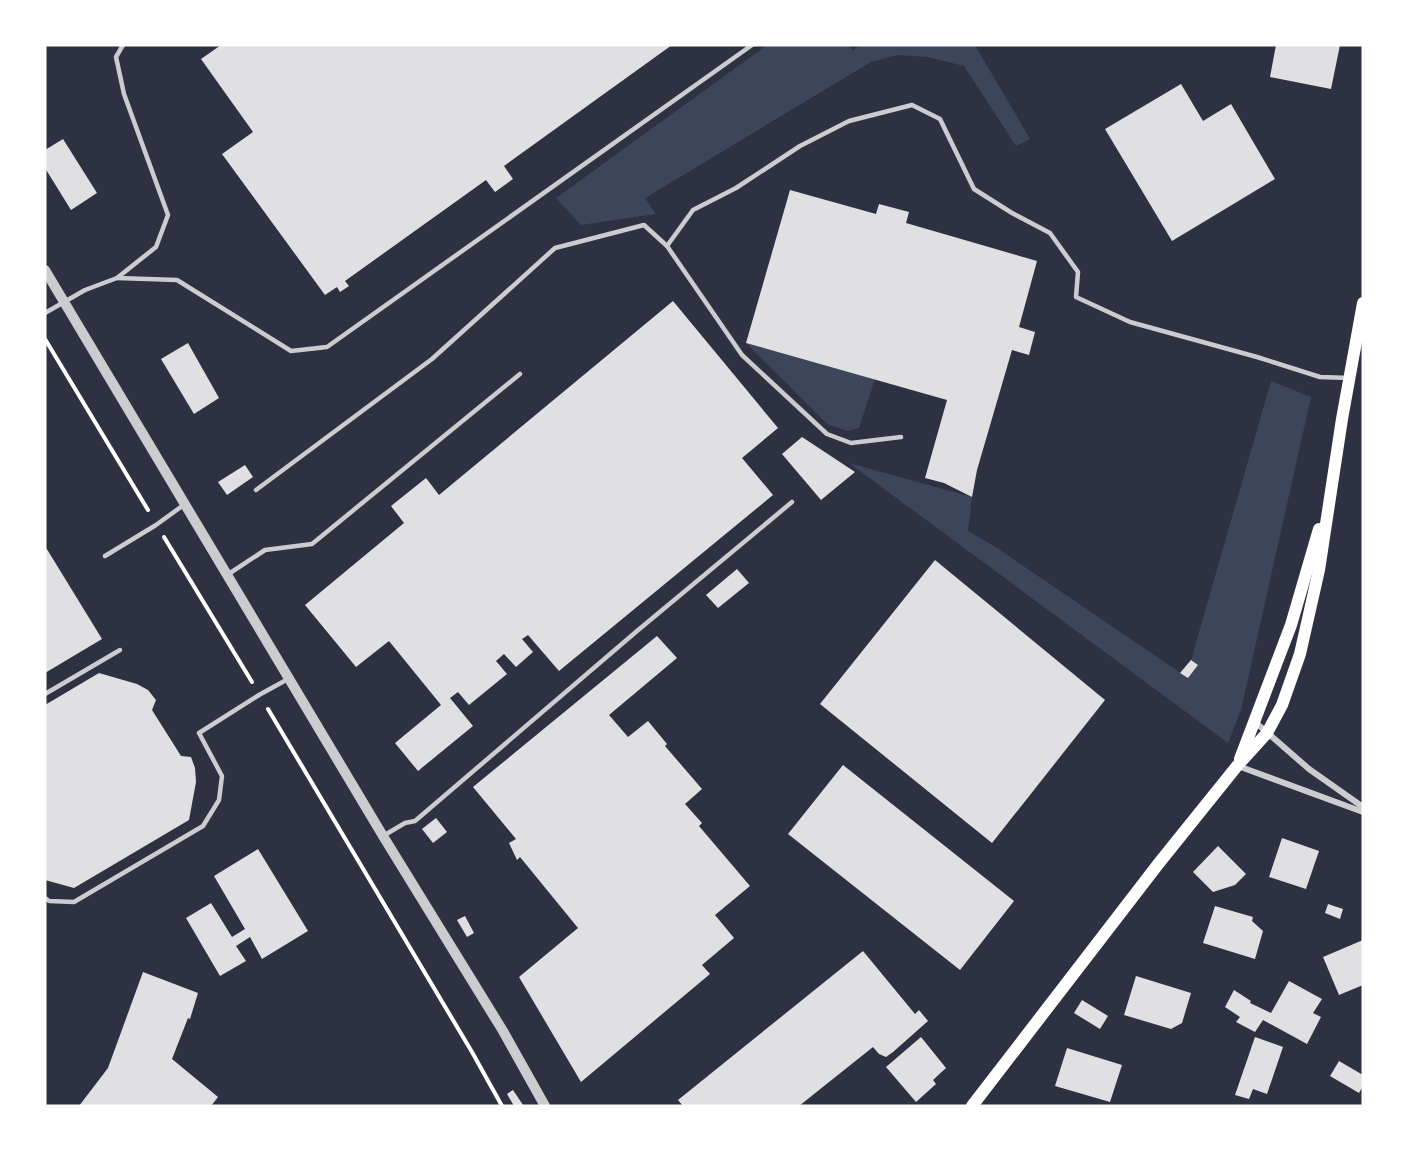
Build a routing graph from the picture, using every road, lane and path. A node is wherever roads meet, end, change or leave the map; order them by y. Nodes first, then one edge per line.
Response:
1 (123, 45) edge
2 (752, 45) edge
3 (667, 246) junction
4 (45, 270) edge
5 (117, 278) junction
6 (63, 302) junction
7 (1363, 303) edge
8 (45, 313) edge
9 (45, 339) edge
10 (520, 374) dead end
11 (1349, 378) junction
12 (901, 437) dead end
13 (256, 490) dead end
14 (1330, 491) junction
15 (792, 502) dead end
16 (185, 504) junction
17 (156, 525) junction
18 (105, 556) dead end
19 (227, 575) junction
20 (120, 650) dead end
21 (288, 679) junction
22 (45, 694) edge
23 (259, 695) junction
24 (1254, 722) junction
25 (1267, 733) junction
26 (1238, 765) junction
27 (1363, 807) edge
28 (1363, 812) edge
29 (383, 836) junction
30 (45, 898) edge
31 (502, 1106) edge
32 (545, 1106) edge
33 (972, 1106) edge

1 - 5 lane
2 - 5 lane
3 - 11 lane
3 - 12 lane
3 - 13 lane
4 - 6 street
5 - 6 lane
6 - 8 lane
6 - 16 street
7 - 11 main road
9 - 17 path
10 - 19 lane
11 - 14 main road
14 - 24 main road
14 - 25 main road
15 - 29 lane
16 - 17 lane
16 - 19 street
17 - 18 lane
17 - 23 path
19 - 21 street
20 - 22 lane
21 - 23 lane
21 - 29 street
23 - 30 lane
23 - 31 path
24 - 25 street
24 - 26 main road
25 - 26 main road
25 - 27 street
26 - 28 street
26 - 33 main road
29 - 32 street

